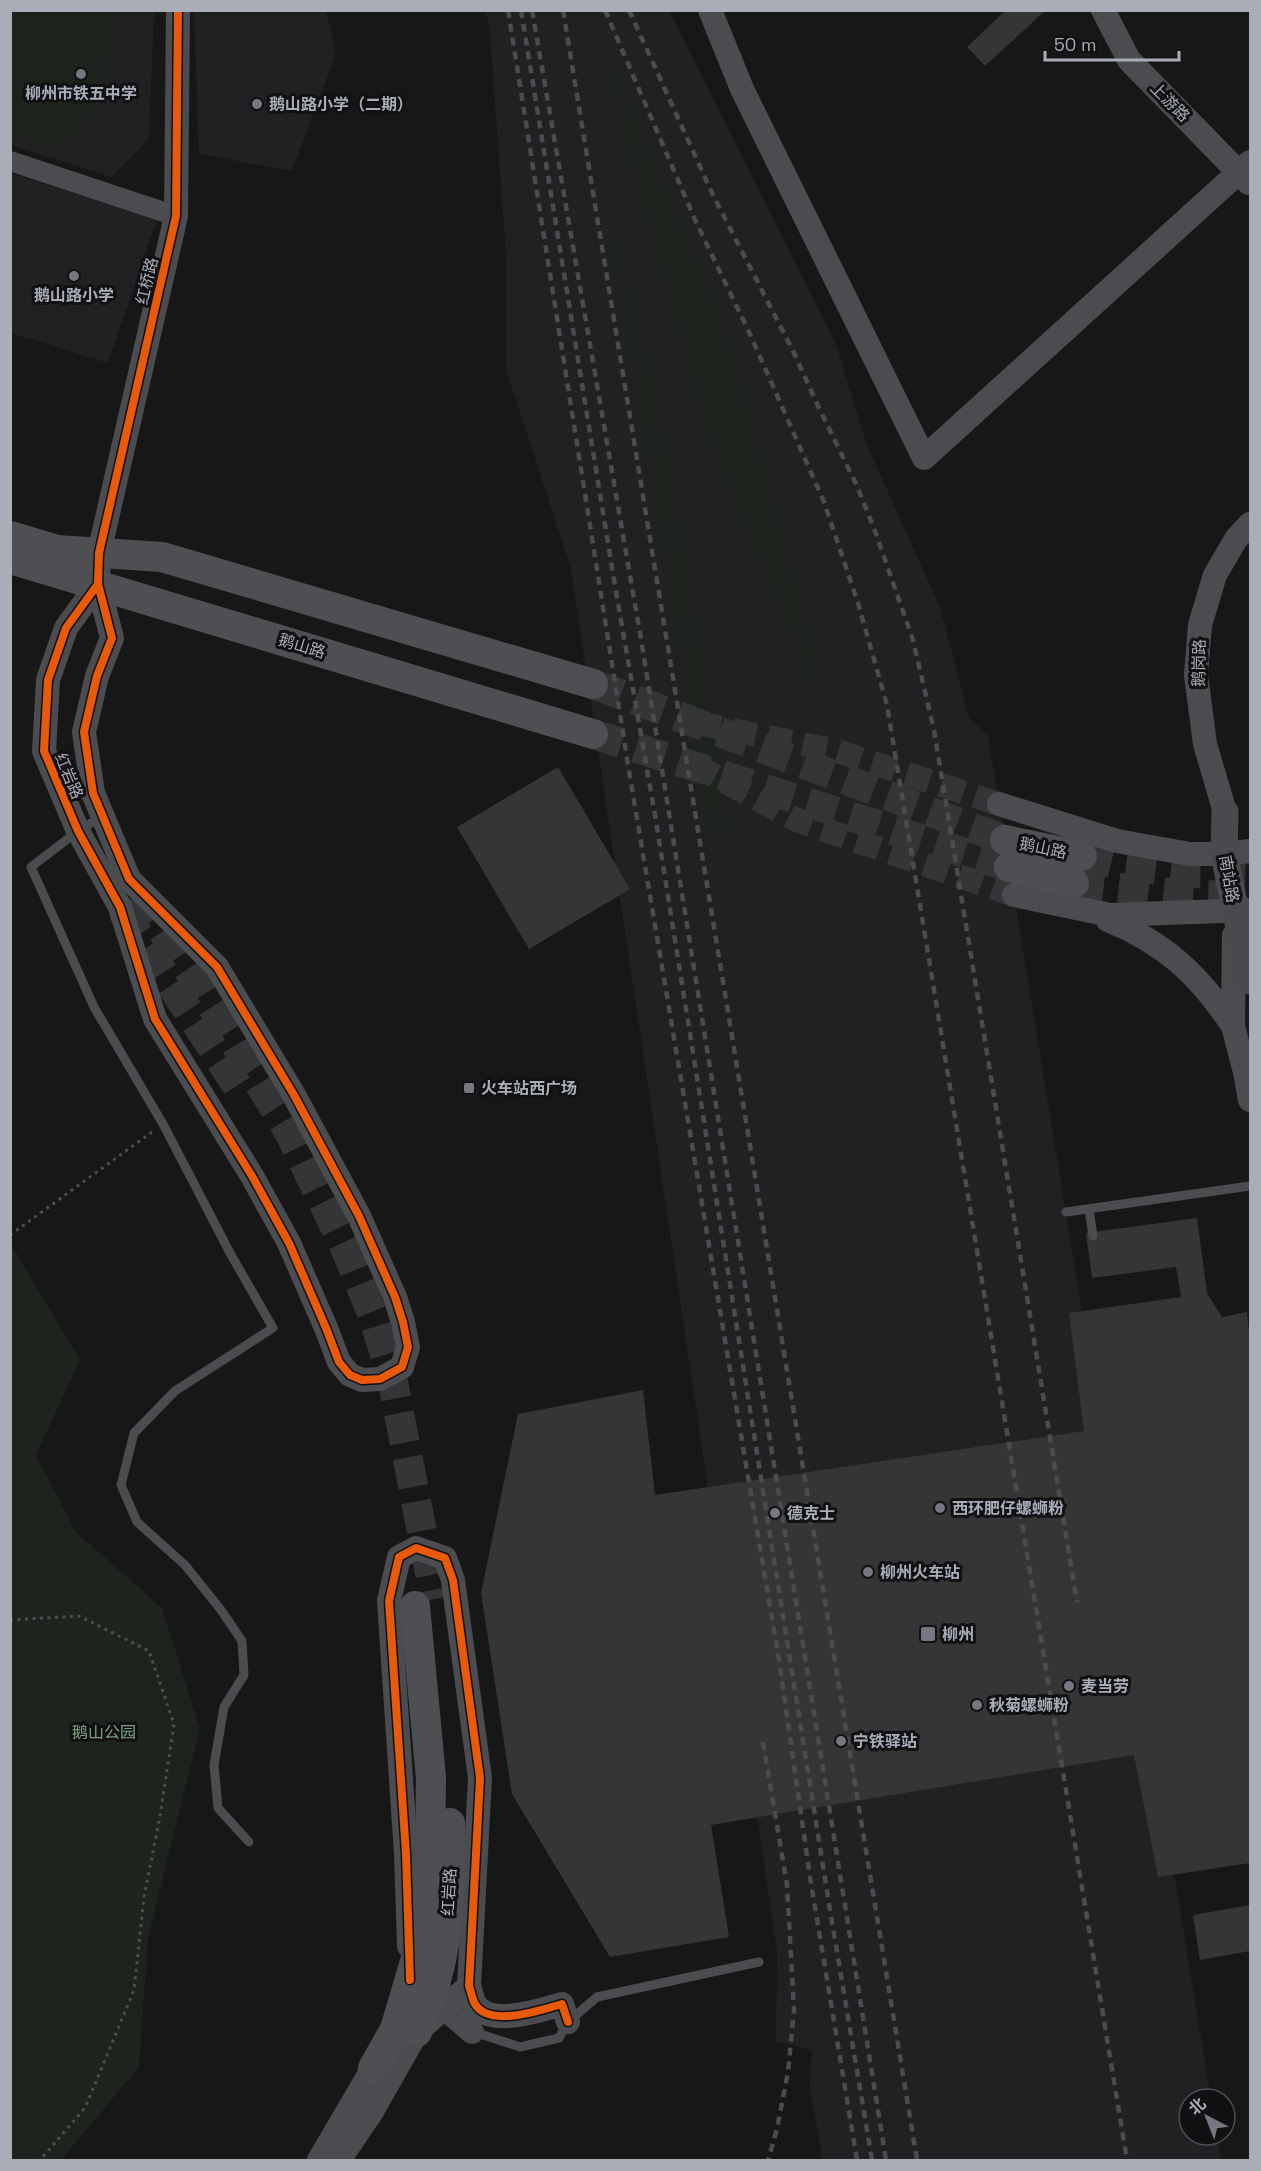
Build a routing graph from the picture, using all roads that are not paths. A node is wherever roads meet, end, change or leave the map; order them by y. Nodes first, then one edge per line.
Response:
1 (178, 10) edge
2 (710, 10) edge
3 (1102, 10) edge
4 (10, 160) edge
5 (1247, 173) edge
6 (176, 216) junction
7 (1251, 524) edge
8 (10, 536) edge
9 (99, 553) junction
10 (10, 559) edge
11 (98, 584) junction
12 (593, 684) tunnel mouth
13 (593, 734) tunnel mouth
14 (999, 804) tunnel mouth
15 (1225, 812) joint
16 (103, 816) junction
17 (78, 831) junction
18 (1251, 850) edge
19 (1224, 854) junction
20 (1009, 868) joint
21 (1078, 870) tunnel mouth
22 (1243, 911) edge
23 (1092, 913) junction
24 (1251, 981) edge
25 (1233, 1026) junction
26 (1251, 1100) edge
27 (1251, 1186) edge
28 (1089, 1209) junction
29 (1066, 1212) dead end
30 (1093, 1236) dead end
31 (425, 1602) tunnel mouth
32 (249, 1842) dead end
33 (759, 1962) dead end
34 (423, 1980) junction
35 (469, 1986) junction
36 (568, 2022) junction
37 (462, 2029) joint
38 (419, 2034) junction
39 (382, 2061) joint
40 (319, 2160) edge
41 (339, 2160) edge

1 - 6 street, 红桥路
2 - 5 street
3 - 5 street, 上游路
4 - 6 street
6 - 9 street, 红桥路
7 - 15 street, 鹅岗路
8 - 9 main road
9 - 11 street, 红岩路
9 - 12 main road
10 - 11 main road, 鹅山路
11 - 13 main road, 鹅山路
11 - 16 street, 红岩路
11 - 17 street, 红岩路
14 - 19 street
15 - 19 main road, 南站路
16 - 17 lane
16 - 17 street, 红岩路
17 - 32 lane
18 - 19 street
19 - 22 main road, 南站路
20 - 21 main road, 鹅山路
20 - 23 street
22 - 23 street
22 - 24 main road, 南站路
22 - 25 street
23 - 25 street
25 - 26 street
27 - 28 lane
28 - 29 lane
28 - 30 lane
31 - 34 main road, 红岩路
33 - 36 lane
34 - 35 street
34 - 37 street
34 - 38 main road, 红岩路
34 - 39 main road, 红岩路
35 - 36 street
35 - 38 street
36 - 37 lane
38 - 41 street, 红岩路
39 - 40 street, 红岩路

